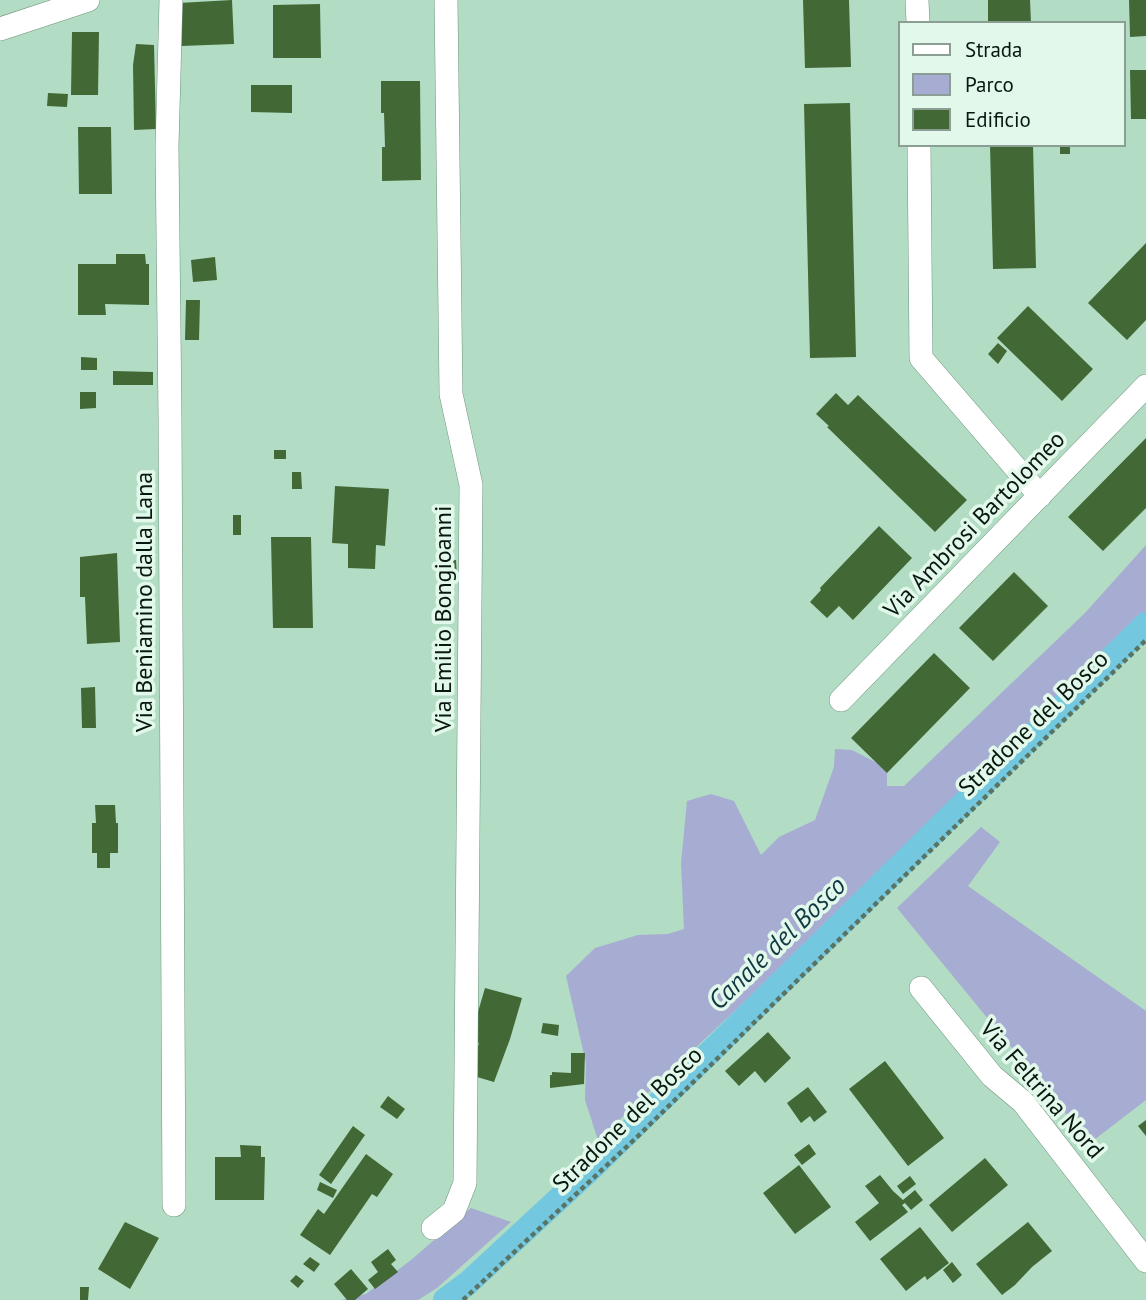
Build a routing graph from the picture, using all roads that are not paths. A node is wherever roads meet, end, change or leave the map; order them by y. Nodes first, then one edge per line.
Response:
1 (88, 0) edge
2 (171, 0) edge
3 (446, 0) edge
4 (917, 0) edge
5 (918, 21) edge
6 (0, 29) edge
7 (919, 147) edge
8 (1146, 386) edge
9 (1040, 496) junction
10 (841, 700) dead end
11 (921, 988) dead end
12 (174, 1205) dead end
13 (433, 1228) dead end
14 (1146, 1261) edge

1 - 6 street
2 - 12 street, Via Beniamino dalla Lana
3 - 13 street, Via Emilio Bongioanni
4 - 5 street
7 - 9 street
8 - 9 street, Via Ambrosi Bartolomeo
9 - 10 street, Via Ambrosi Bartolomeo
11 - 14 street, Via Feltrina Nord

